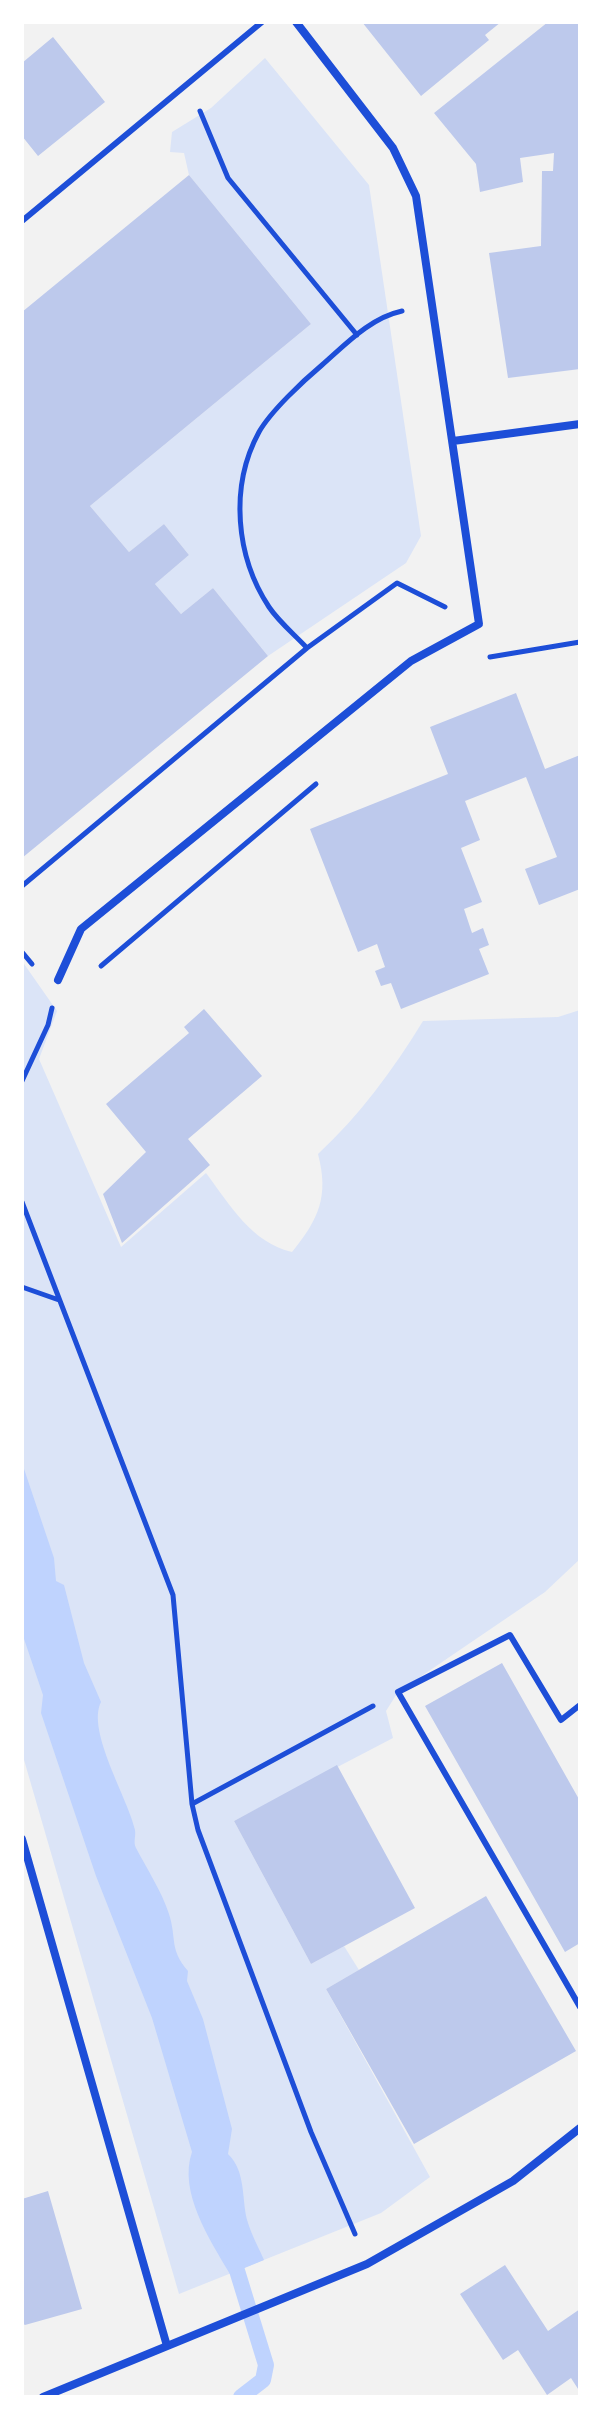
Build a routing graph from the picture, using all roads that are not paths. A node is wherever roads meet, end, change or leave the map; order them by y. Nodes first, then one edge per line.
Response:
1 (262, 22) edge
2 (296, 22) edge
3 (22, 221) edge
4 (580, 424) edge
5 (453, 441) junction
6 (58, 980) road end
7 (580, 1705) edge
8 (22, 1839) edge
9 (580, 2007) edge
10 (580, 2128) edge
11 (167, 2346) junction
12 (43, 2397) edge

1 - 3 lane
2 - 5 street
4 - 5 street
5 - 6 street
7 - 9 lane
8 - 11 street
10 - 11 street
11 - 12 street

